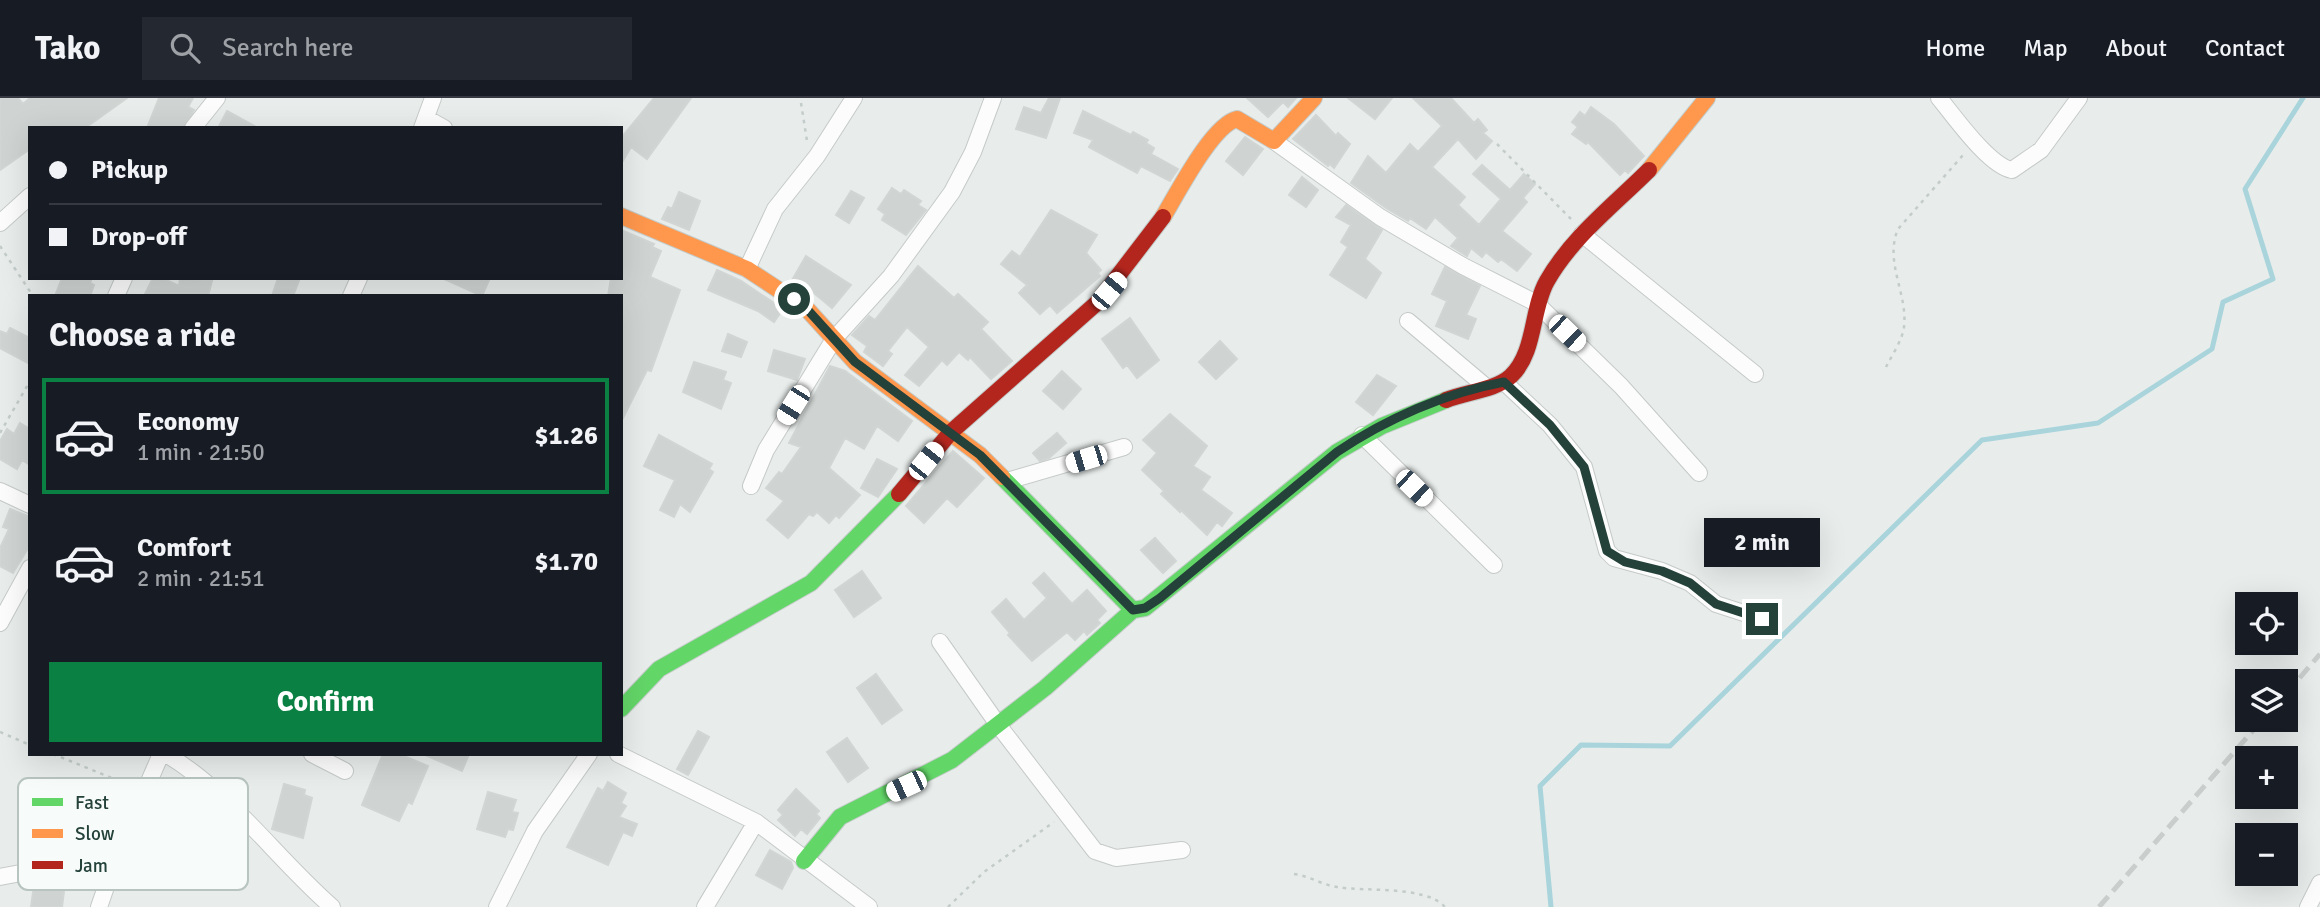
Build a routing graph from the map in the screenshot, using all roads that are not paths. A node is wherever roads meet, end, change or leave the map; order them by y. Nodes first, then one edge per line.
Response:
1 (217, 98) edge
2 (433, 98) edge
3 (854, 98) edge
4 (993, 98) edge
5 (1314, 98) edge
6 (1707, 98) edge
7 (1939, 98) edge
8 (2079, 98) edge
9 (424, 123) edge
10 (195, 126) edge
11 (1274, 141) junction
12 (28, 198) edge
13 (623, 217) edge
14 (0, 223) edge
15 (1583, 233) junction
16 (747, 269) junction
17 (1536, 303) junction
18 (1408, 321) dead end
19 (834, 338) junction
20 (1755, 374) dead end
21 (1504, 382) junction
22 (1485, 386) junction
23 (951, 432) junction
24 (1362, 435) junction
25 (1124, 447) dead end
26 (1699, 472) dead end
27 (1007, 481) junction
28 (751, 486) dead end
29 (0, 491) edge
30 (28, 504) edge
31 (1494, 565) dead end
32 (28, 572) edge
33 (1133, 610) junction
34 (1762, 619) dead end
35 (0, 623) edge
36 (940, 642) dead end
37 (623, 707) edge
38 (999, 726) junction
39 (162, 756) edge
40 (166, 756) edge
41 (316, 756) edge
42 (588, 756) edge
43 (622, 756) edge
44 (345, 771) dead end
45 (152, 778) edge
46 (197, 778) edge
47 (248, 822) edge
48 (756, 822) junction
49 (1182, 850) dead end
50 (804, 860) junction
51 (18, 874) edge
52 (0, 877) edge
53 (2320, 883) edge
54 (105, 890) edge
55 (99, 907) edge
56 (332, 907) edge
57 (497, 907) edge
58 (705, 907) edge
59 (869, 907) edge
60 (2308, 907) edge

1 - 10 street
2 - 9 street
3 - 16 street
4 - 19 street
5 - 11 street
6 - 15 street
7 - 8 street
11 - 17 street
11 - 23 street
12 - 14 street
13 - 16 street
15 - 17 street
15 - 20 street
16 - 19 street
17 - 21 street
17 - 26 street
18 - 22 street
19 - 23 street
19 - 28 street
21 - 22 street
21 - 34 street
22 - 24 street
23 - 27 street
23 - 37 street
24 - 31 street
24 - 33 street
25 - 27 street
27 - 33 street
29 - 30 street
32 - 35 street
33 - 38 street
36 - 38 street
38 - 49 street
38 - 50 street
39 - 45 street
40 - 46 street
41 - 44 street
42 - 57 street
43 - 48 street
47 - 56 street
48 - 50 street
48 - 58 street
50 - 59 street
51 - 52 street
53 - 60 street
54 - 55 street

